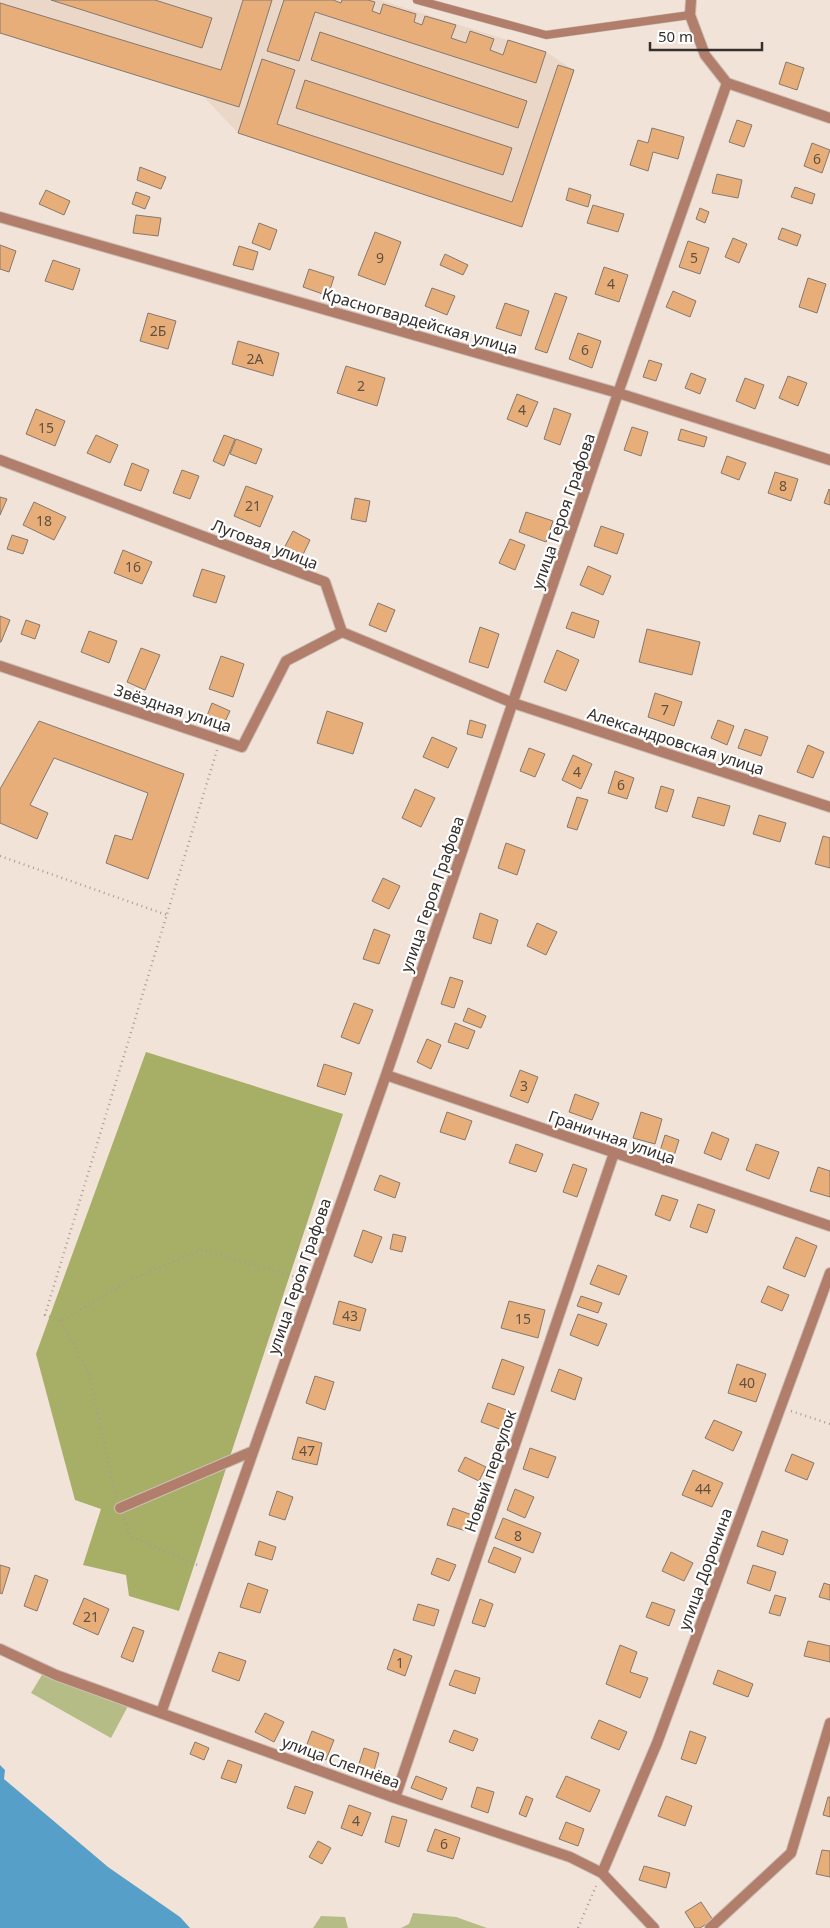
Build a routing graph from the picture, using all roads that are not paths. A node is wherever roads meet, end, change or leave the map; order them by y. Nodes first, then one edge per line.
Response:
1 (416, 0) edge
2 (691, 0) edge
3 (690, 15) junction
4 (727, 83) junction
5 (830, 118) edge
6 (0, 217) edge
7 (618, 394) junction
8 (0, 460) edge
9 (830, 460) edge
10 (342, 632) junction
11 (0, 666) edge
12 (513, 703) junction
13 (830, 807) edge
14 (386, 1074) junction
15 (614, 1154) junction
16 (830, 1226) edge
17 (830, 1273) edge
18 (253, 1451) junction
19 (120, 1508) road end
20 (0, 1649) edge
21 (160, 1713) junction
22 (830, 1724) edge
23 (395, 1798) junction
24 (602, 1873) junction
25 (654, 1928) edge
26 (710, 1928) edge

1 - 3 lane
2 - 3 street
3 - 4 street
4 - 5 street
4 - 7 street, улица Героя Графова
6 - 7 street, Красногвардейская улица
7 - 9 street, Красногвардейская улица
7 - 12 street, улица Героя Графова
8 - 10 street, Луговая улица
10 - 11 street, Звёздная улица
10 - 12 street
12 - 13 street, Александровская улица
12 - 14 street, улица Героя Графова
14 - 15 street, Граничная улица
14 - 18 street, улица Героя Графова
15 - 16 street, Граничная улица
15 - 23 street, Новый переулок
17 - 24 street, улица Доронина
18 - 19 street
18 - 21 street, улица Героя Графова
20 - 21 street, улица Слепнёва
21 - 23 street, улица Слепнёва
22 - 26 street
23 - 24 street, улица Слепнёва
24 - 25 street, улица Слепнёва

